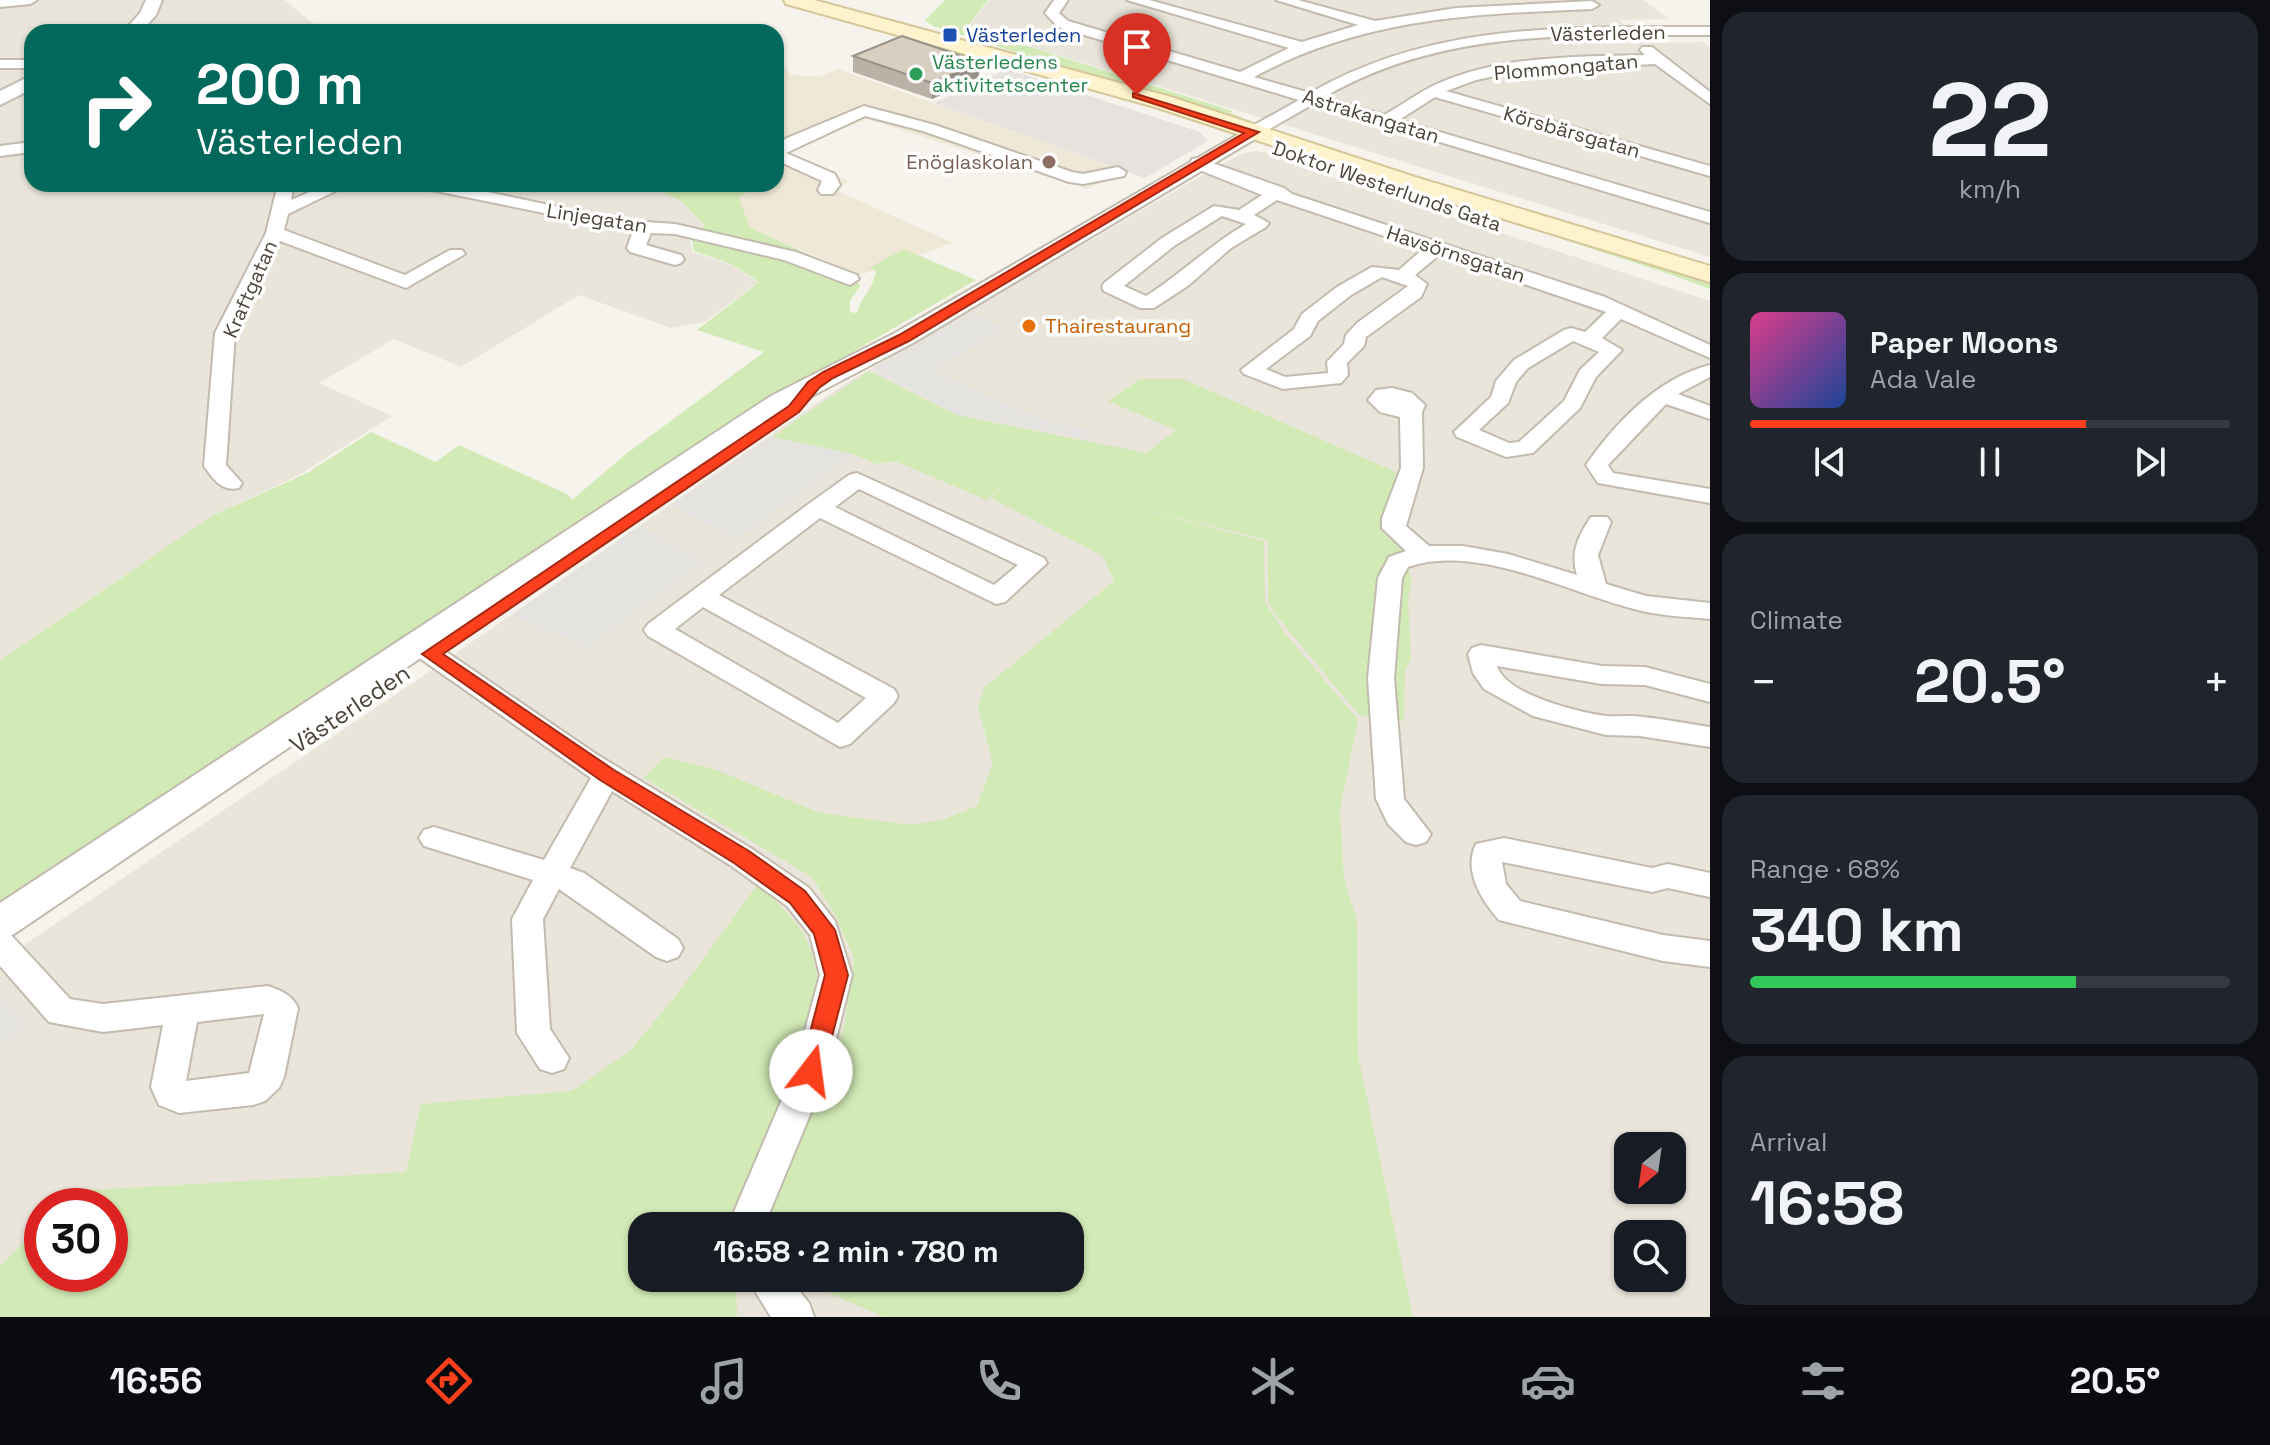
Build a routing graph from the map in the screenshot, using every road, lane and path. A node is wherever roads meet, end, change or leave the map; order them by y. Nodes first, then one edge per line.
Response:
1 (30, 0) edge
2 (154, 0) edge
3 (795, 0) edge
4 (1061, 0) edge
5 (1134, 0) edge
6 (1283, 0) edge
7 (1429, 0) edge
8 (1588, 2) edge
9 (0, 3) edge
10 (1467, 10) junction
11 (140, 24) edge
12 (1370, 24) junction
13 (1710, 31) edge
14 (1625, 33) junction
15 (1299, 46) junction
16 (1660, 59) junction
17 (0, 64) edge
18 (24, 64) edge
19 (1242, 77) junction
20 (24, 86) edge
21 (1433, 92) junction
22 (0, 99) edge
23 (1314, 99) junction
24 (1710, 99) edge
25 (1386, 121) junction
26 (1248, 135) junction
27 (784, 147) edge
28 (24, 148) edge
29 (4, 151) edge
30 (784, 157) edge
31 (1198, 163) junction
32 (0, 170) edge
33 (1710, 171) edge
34 (1118, 172) dead end
35 (1157, 187) junction
36 (827, 190) dead end
37 (284, 192) edge
38 (319, 192) edge
39 (464, 192) edge
40 (1278, 192) junction
41 (279, 212) junction
42 (1241, 216) junction
43 (1710, 218) edge
44 (1059, 222) junction
45 (644, 227) junction
46 (1083, 232) junction
47 (275, 233) junction
48 (1436, 248) junction
49 (456, 254) dead end
50 (675, 259) dead end
51 (1710, 274) edge
52 (1403, 276) junction
53 (850, 279) dead end
54 (1710, 294) edge
55 (1620, 309) junction
56 (1589, 340) junction
57 (1710, 352) edge
58 (869, 354) junction
59 (1710, 371) edge
60 (1663, 396) junction
61 (1411, 412) dead end
62 (1710, 413) edge
63 (231, 483) dead end
64 (1710, 496) edge
65 (818, 508) junction
66 (1599, 522) dead end
67 (1423, 553) junction
68 (1596, 589) junction
69 (702, 596) junction
70 (1710, 611) edge
71 (424, 649) junction
72 (1710, 693) edge
73 (1710, 737) edge
74 (607, 775) junction
75 (1416, 834) dead end
76 (434, 838) dead end
77 (554, 876) junction
78 (1710, 885) edge
79 (0, 923) edge
80 (0, 944) edge
81 (667, 948) dead end
82 (1710, 954) edge
83 (183, 1010) dead end
84 (552, 1058) dead end
85 (752, 1212) edge
86 (776, 1292) edge
87 (795, 1317) edge

1 - 9 street
2 - 11 street
3 - 26 main road, Doktor Westerlunds Gata
4 - 19 street, Astrakangatan
5 - 15 street
6 - 12 street
7 - 10 street
8 - 10 street
8 - 14 street
10 - 12 street
12 - 15 street
13 - 14 street, Västerleden
14 - 16 street
14 - 23 street, Västerleden
15 - 19 street
16 - 21 street, Plommongatan
16 - 24 street
17 - 18 street
19 - 23 street, Astrakangatan
20 - 22 street
21 - 25 street, Plommongatan
21 - 33 street, Körsbärsgatan
23 - 25 street, Astrakangatan
23 - 26 street, Västerleden
25 - 43 street, Astrakangatan
26 - 31 street, Västerleden
26 - 51 main road, Doktor Westerlunds Gata
26 - 54 main road, Doktor Westerlunds Gata
27 - 34 street
28 - 29 street
29 - 32 street
30 - 36 street
31 - 35 street, Västerleden
31 - 40 street, Havsörnsgatan
35 - 44 street, Västerleden
35 - 46 street, Västerleden
37 - 41 street, Kraftgatan
38 - 41 street
39 - 45 street, Linjegatan
40 - 42 street
40 - 48 street, Havsörnsgatan
41 - 47 street, Kraftgatan
42 - 42 street
44 - 46 street
44 - 58 street, Västerleden
45 - 50 street
45 - 53 street, Linjegatan
46 - 58 street, Västerleden
47 - 49 street
47 - 63 street, Kraftgatan
48 - 52 street
48 - 55 street, Havsörnsgatan
52 - 52 street
55 - 56 street
55 - 57 street, Havsörnsgatan
56 - 56 street
58 - 71 street, Västerleden
59 - 60 street
60 - 62 street
60 - 64 street
61 - 67 street
65 - 65 street
65 - 69 street
66 - 68 street
67 - 68 street
67 - 75 street
68 - 70 street
69 - 69 street
71 - 74 street
71 - 79 street, Västerleden
71 - 80 street, Västerleden
72 - 73 street
74 - 77 street
74 - 85 street
76 - 77 street
77 - 81 street
77 - 84 street
78 - 82 street
80 - 83 street
86 - 87 street

